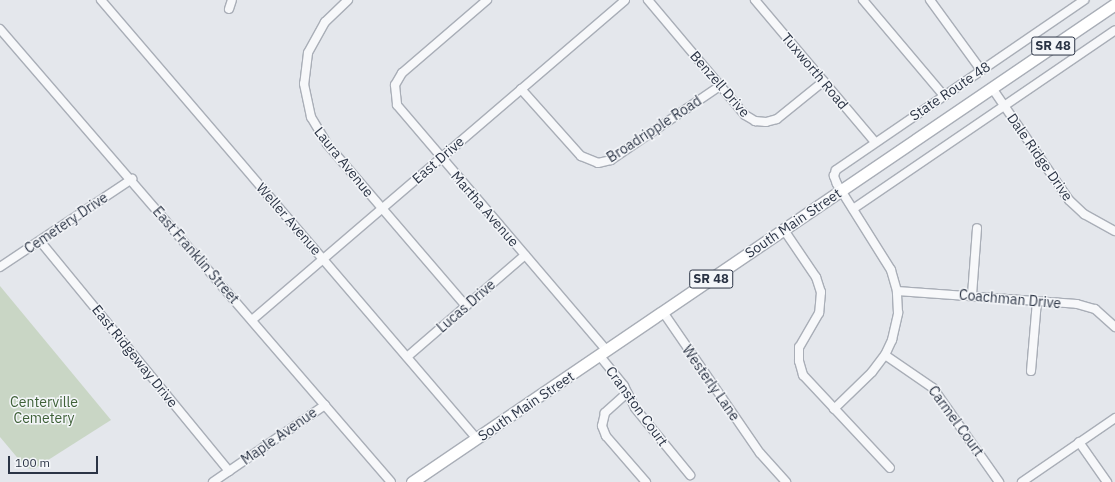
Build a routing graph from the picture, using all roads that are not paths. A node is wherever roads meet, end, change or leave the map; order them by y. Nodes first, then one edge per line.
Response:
1 (101, 0) edge
2 (232, 0) edge
3 (348, 0) edge
4 (487, 0) edge
5 (625, 0) edge
6 (648, 0) edge
7 (755, 0) edge
8 (863, 0) edge
9 (930, 0) edge
10 (1084, 0) edge
11 (1115, 4) edge
12 (229, 9) dead end
13 (0, 29) edge
14 (1115, 30) edge
15 (981, 70) junction
16 (824, 81) junction
17 (720, 86) junction
18 (992, 88) junction
19 (521, 89) junction
20 (944, 96) junction
21 (1004, 106) junction
22 (875, 142) junction
23 (441, 158) junction
24 (132, 179) junction
25 (841, 191) junction
26 (382, 208) junction
27 (853, 209) junction
28 (977, 228) dead end
29 (784, 230) junction
30 (1115, 231) edge
31 (40, 241) junction
32 (525, 255) junction
33 (323, 259) junction
34 (0, 267) edge
35 (897, 291) junction
36 (972, 295) junction
37 (1037, 301) junction
38 (466, 306) junction
39 (663, 312) junction
40 (252, 320) junction
41 (1115, 327) edge
42 (603, 353) junction
43 (885, 355) junction
44 (407, 357) junction
45 (1031, 371) dead end
46 (627, 393) junction
47 (325, 405) junction
48 (834, 409) junction
49 (1115, 418) edge
50 (477, 439) junction
51 (1079, 442) junction
52 (890, 468) dead end
53 (229, 471) junction
54 (690, 475) dead end
55 (213, 482) edge
56 (391, 482) edge
57 (412, 482) edge
58 (646, 482) edge
59 (786, 482) edge
60 (999, 482) edge
61 (1022, 482) edge
62 (1106, 482) edge

1 - 33 street, Weller Avenue
2 - 12 street
3 - 26 street, Laura Avenue
4 - 23 street, Martha Avenue
5 - 19 street, East Drive
6 - 17 street, Benzell Drive
7 - 16 street, Tuxworth Road
8 - 20 street
9 - 15 street
10 - 15 street, State Route 48
11 - 18 main road, South Main Street / SR 48
13 - 24 street, East Franklin Street
14 - 21 street, South Main Street
15 - 20 street, State Route 48
16 - 17 street, Benzell Drive
16 - 22 street, Tuxworth Road
17 - 19 street, Broadripple Road
18 - 21 street, Dale Ridge Drive
18 - 25 main road, South Main Street / SR 48
19 - 23 street, East Drive
20 - 22 street, State Route 48
21 - 27 street, South Main Street
21 - 30 street, Dale Ridge Drive
22 - 25 street, State Route 48
23 - 26 street, East Drive
23 - 32 street, Martha Avenue
24 - 31 street, Cemetery Drive
24 - 40 street, East Franklin Street
25 - 27 street, State Route 48
25 - 29 main road, South Main Street / SR 48
26 - 33 street, East Drive
26 - 38 street, Laura Avenue
27 - 35 street, State Route 48
28 - 36 street
29 - 39 main road, South Main Street / SR 48
29 - 48 street
31 - 34 street, Cemetery Drive
31 - 53 street, East Ridgeway Drive
32 - 38 street, Lucas Drive
32 - 42 street, Martha Avenue
33 - 40 street, East Drive
33 - 44 street, Weller Avenue
35 - 36 street, Coachman Drive
35 - 43 street
36 - 37 street, Coachman Drive
37 - 41 street, Coachman Drive
37 - 45 street
38 - 44 street, Lucas Drive
39 - 42 main road, South Main Street / SR 48
39 - 59 street, Westerly Lane
40 - 47 street, East Franklin Street
42 - 46 street, Cranston Court
42 - 50 main road, South Main Street / SR 48
43 - 48 street
43 - 60 street, Carmel Court
44 - 50 street, Weller Avenue
46 - 54 street, Cranston Court
46 - 58 street
47 - 53 street, Maple Avenue
47 - 56 street, East Franklin Street
48 - 52 street
49 - 51 street
50 - 57 main road, South Main Street / SR 48
51 - 61 street
51 - 62 street
53 - 55 street, Maple Avenue

